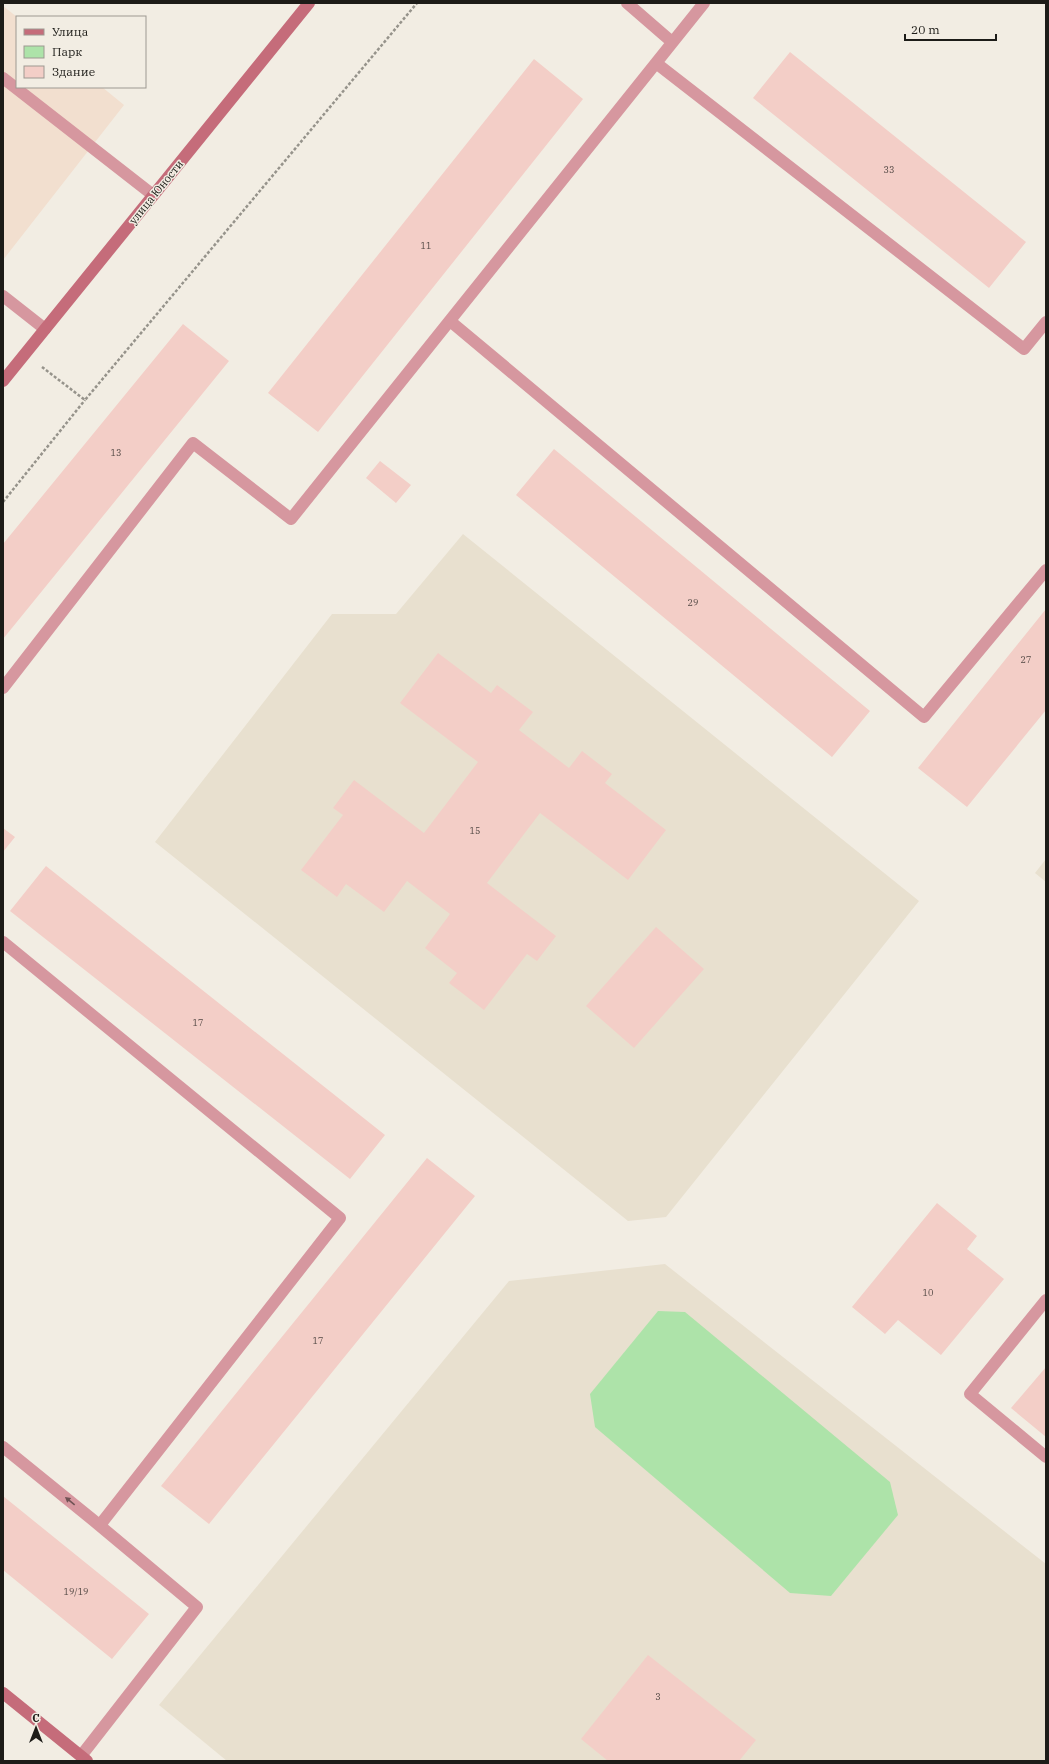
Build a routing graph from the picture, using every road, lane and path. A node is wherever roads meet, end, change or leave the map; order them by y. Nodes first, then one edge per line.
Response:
1 (309, 3) edge
2 (417, 3) edge
3 (626, 3) edge
4 (704, 3) edge
5 (672, 42) junction
6 (656, 63) junction
7 (3, 78) edge
8 (153, 195) junction
9 (3, 296) edge
10 (450, 320) junction
11 (1046, 322) edge
12 (45, 329) junction
13 (25, 354) junction
14 (3, 381) edge
15 (85, 400) junction
16 (3, 502) edge
17 (1046, 570) edge
18 (3, 688) edge
19 (3, 942) edge
20 (1046, 1300) edge
21 (3, 1447) edge
22 (1046, 1457) edge
23 (100, 1525) junction
24 (3, 1693) edge
25 (84, 1758) edge

1 - 8 street, улица Юности
2 - 15 path
3 - 5 lane
4 - 5 lane
5 - 6 lane
6 - 10 lane
6 - 11 lane
7 - 8 lane
8 - 12 street, улица Юности
9 - 12 lane
10 - 17 lane
10 - 18 lane
12 - 13 street, улица Юности
13 - 14 street, улица Юности
13 - 15 path
15 - 16 path
19 - 23 lane
20 - 22 lane
23 -> 21 lane
23 - 25 lane
24 - 25 street

